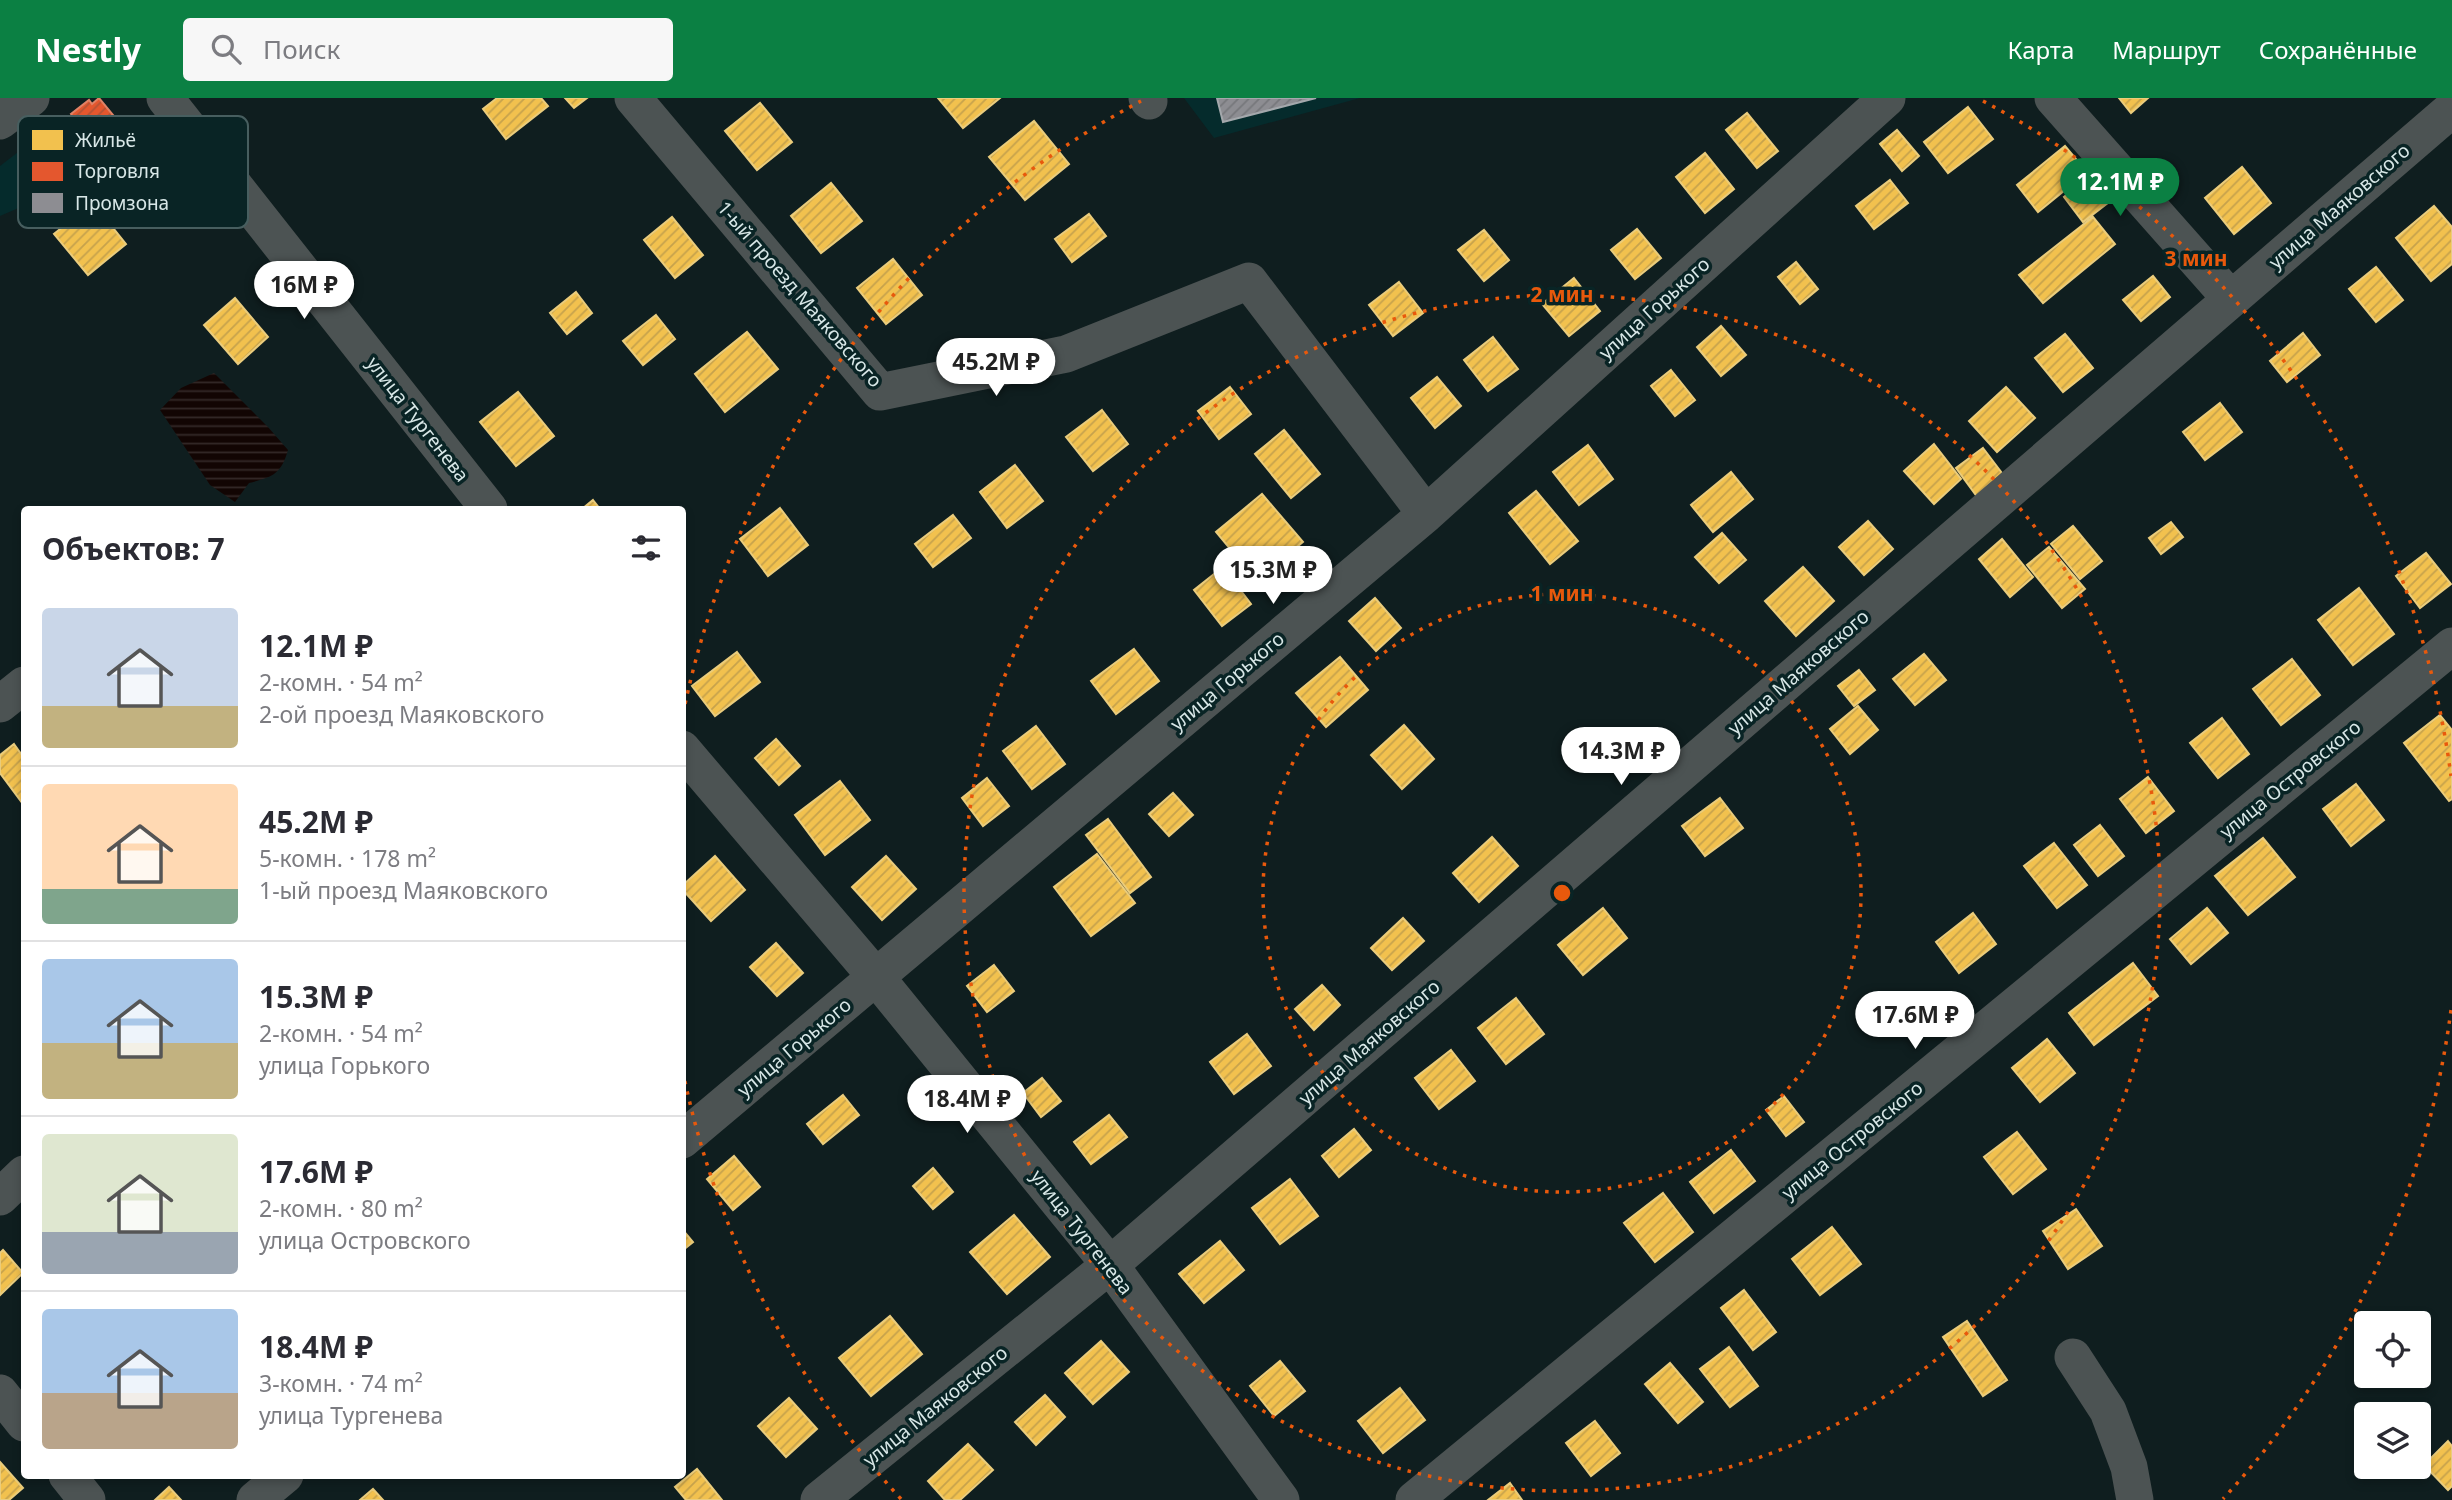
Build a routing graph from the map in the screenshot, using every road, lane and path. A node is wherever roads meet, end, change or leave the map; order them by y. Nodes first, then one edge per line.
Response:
1 (31, 98) edge
2 (165, 98) edge
3 (633, 98) edge
4 (1886, 98) edge
5 (2053, 98) edge
6 (2452, 109) edge
7 (179, 116) edge
8 (0, 121) edge
9 (248, 203) edge
10 (2231, 299) junction
11 (487, 506) edge
12 (1426, 514) junction
13 (2452, 646) edge
14 (21, 687) edge
15 (0, 704) edge
16 (686, 753) edge
17 (876, 977) junction
18 (686, 1137) edge
19 (21, 1177) edge
20 (0, 1197) edge
21 (1110, 1265) junction
22 (2073, 1357) dead end
23 (0, 1393) edge
24 (21, 1419) edge
25 (70, 1479) edge
26 (280, 1479) edge
27 (87, 1500) edge
28 (256, 1500) edge
29 (819, 1500) edge
30 (1281, 1500) edge
31 (1414, 1500) edge
32 (2136, 1500) edge

1 - 8 street
2 - 7 street, улица Тургенева
3 - 12 street, 1-ый проезд Маяковского
4 - 12 street, улица Горького
5 - 10 street
6 - 10 street, улица Маяковского
9 - 11 street, улица Тургенева
10 - 21 street, улица Маяковского
12 - 17 street, улица Горького
13 - 31 street, улица Островского
14 - 15 street
16 - 17 street, улица Тургенева
17 - 18 street, улица Горького
17 - 21 street, улица Тургенева
19 - 20 street
21 - 29 street, улица Маяковского
21 - 30 street, улица Тургенева
22 - 32 street
23 - 24 street
25 - 27 street
26 - 28 street

